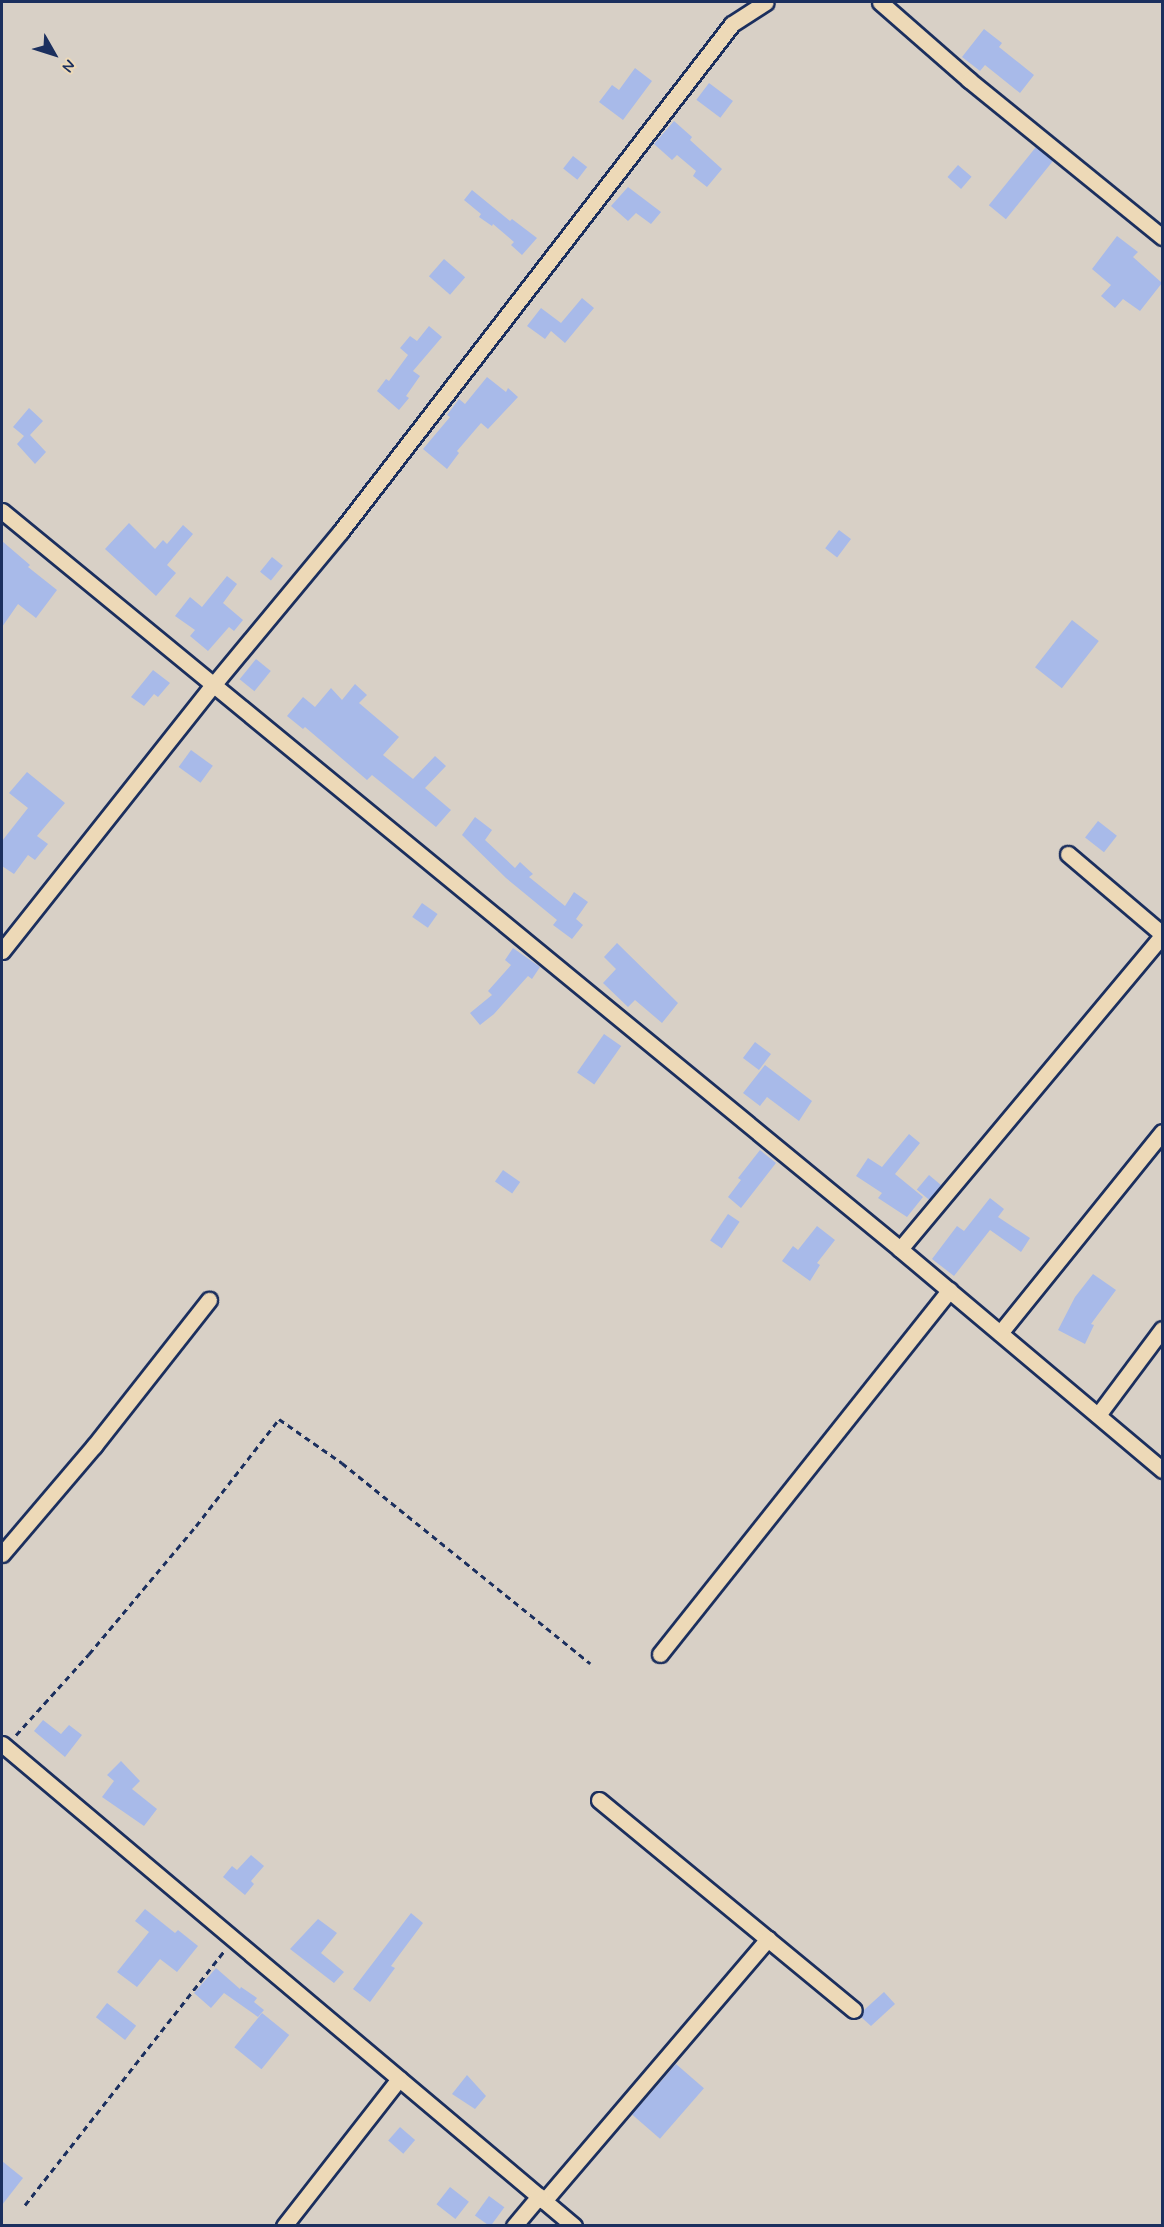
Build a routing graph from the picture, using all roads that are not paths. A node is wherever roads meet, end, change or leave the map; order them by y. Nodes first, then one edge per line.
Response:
1 (766, 2) edge
2 (880, 2) edge
3 (1162, 237) edge
4 (2, 511) edge
5 (214, 684) junction
6 (1068, 854) dead end
7 (1162, 935) edge
8 (2, 951) edge
9 (1162, 1132) edge
10 (900, 1249) junction
11 (950, 1290) junction
12 (209, 1300) dead end
13 (1162, 1329) edge
14 (1000, 1333) junction
15 (1098, 1415) junction
16 (1162, 1470) edge
17 (2, 1554) edge
18 (660, 1654) dead end
19 (3, 1746) edge
20 (599, 1800) dead end
21 (768, 1940) junction
22 (854, 2010) dead end
23 (399, 2079) junction
24 (542, 2199) junction
25 (284, 2226) edge
26 (514, 2226) edge
27 (574, 2226) edge

1 - 5 street
2 - 3 street
4 - 5 street
5 - 8 street
5 - 10 street
6 - 7 street
7 - 10 street
9 - 14 street
10 - 11 street
11 - 14 street
11 - 18 street
12 - 17 street
13 - 15 street
14 - 15 street
15 - 16 street
19 - 23 street
20 - 21 street
21 - 22 street
21 - 24 street
23 - 24 street
23 - 25 street
24 - 26 street
24 - 27 street

